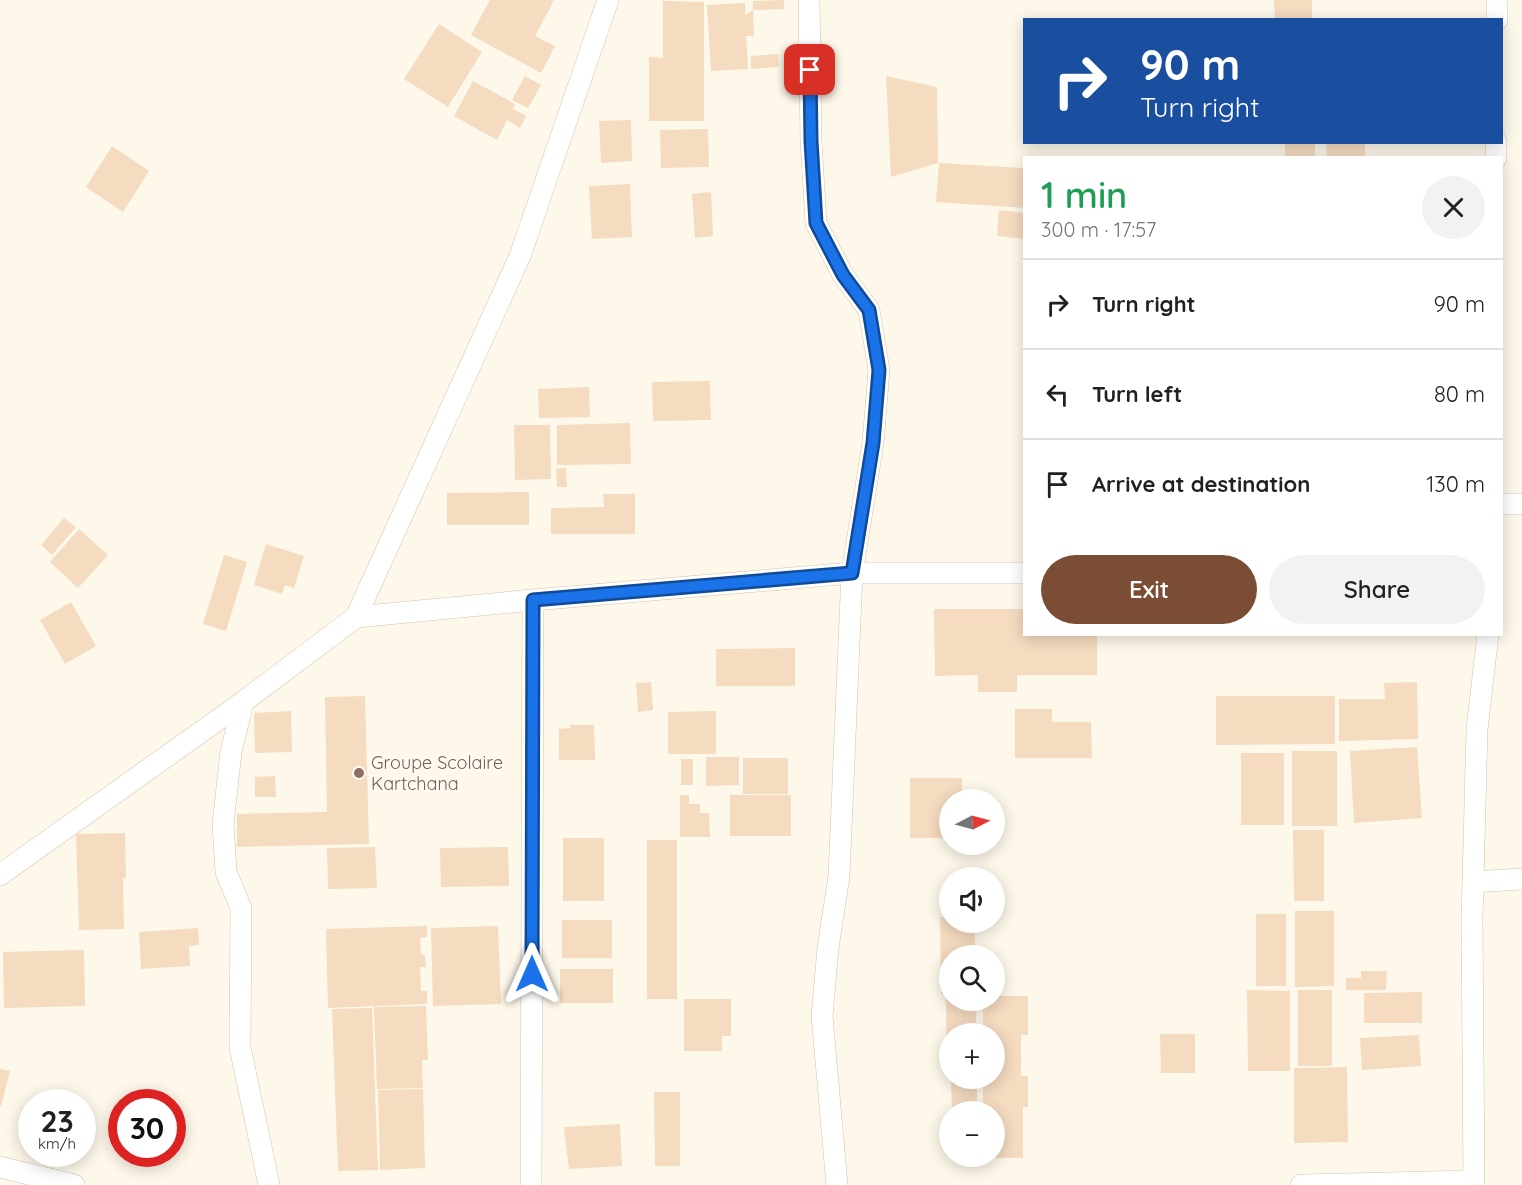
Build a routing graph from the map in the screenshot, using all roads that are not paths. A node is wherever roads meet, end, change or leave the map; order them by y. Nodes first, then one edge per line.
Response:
1 (608, 0) edge
2 (809, 0) edge
3 (1497, 0) edge
4 (1497, 18) edge
5 (1503, 504) edge
6 (1522, 504) edge
7 (852, 573) junction
8 (1023, 573) edge
9 (533, 600) junction
10 (356, 617) junction
11 (1488, 636) edge
12 (243, 702) junction
13 (0, 875) edge
14 (1522, 879) edge
15 (1473, 882) junction
16 (0, 1167) edge
17 (1474, 1183) edge
18 (74, 1185) edge
19 (269, 1185) edge
20 (531, 1185) edge
21 (837, 1185) edge
22 (1301, 1185) edge

1 - 10 street
2 - 7 street
3 - 4 street
5 - 6 street
7 - 8 street
7 - 9 street
7 - 21 street
9 - 10 street
9 - 20 street
10 - 12 street
11 - 15 street
12 - 13 street
12 - 19 street
14 - 15 street
15 - 17 street
16 - 18 street
17 - 22 street

